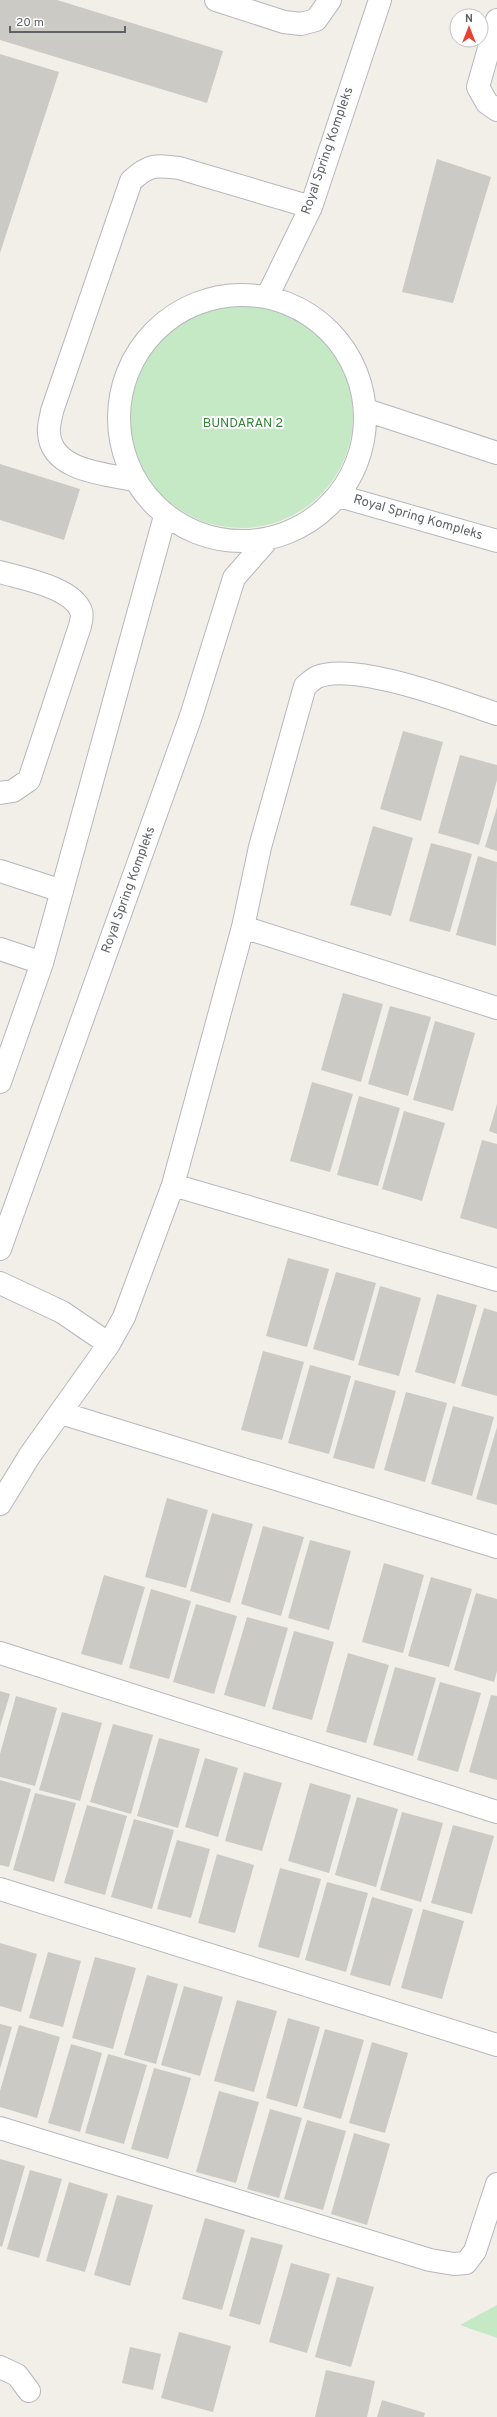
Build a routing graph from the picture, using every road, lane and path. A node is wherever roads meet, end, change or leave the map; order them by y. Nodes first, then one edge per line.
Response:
1 (216, 0) edge
2 (330, 0) edge
3 (380, 0) edge
4 (497, 20) edge
5 (497, 110) edge
6 (311, 207) junction
7 (267, 297) junction
8 (366, 410) junction
9 (497, 453) edge
10 (134, 480) junction
11 (339, 496) junction
12 (165, 516) junction
13 (269, 538) junction
14 (497, 541) edge
15 (0, 572) edge
16 (497, 714) edge
17 (0, 793) edge
18 (0, 871) edge
19 (62, 891) junction
20 (243, 927) junction
21 (0, 949) edge
22 (42, 963) junction
23 (497, 1008) edge
24 (0, 1082) edge
25 (173, 1185) junction
26 (0, 1249) edge
27 (497, 1280) edge
28 (0, 1283) edge
29 (109, 1344) junction
30 (61, 1413) junction
31 (0, 1504) edge
32 (497, 1547) edge
33 (0, 1653) edge
34 (497, 1812) edge
35 (0, 1889) edge
36 (497, 2045) edge
37 (0, 2128) edge
38 (497, 2184) edge
39 (0, 2367) edge
40 (29, 2391) dead end

1 - 2 street
3 - 6 street, Royal Spring Kompleks
4 - 5 street
6 - 7 street, Royal Spring Kompleks
6 - 10 street
7 - 8 street
7 - 10 street
8 - 9 street
8 - 11 street
10 - 12 street
11 - 13 street
11 - 14 street, Royal Spring Kompleks
12 - 13 street
12 - 19 street
13 - 26 street, Royal Spring Kompleks
15 - 17 street
16 - 20 street
18 - 19 street
19 - 22 street
20 - 23 street
20 - 25 street
21 - 22 street
22 - 24 street
25 - 27 street
25 - 29 street
28 - 29 street
29 - 30 street
30 - 31 street
30 - 32 street
33 - 34 street
35 - 36 street
37 - 38 street
39 - 40 street

